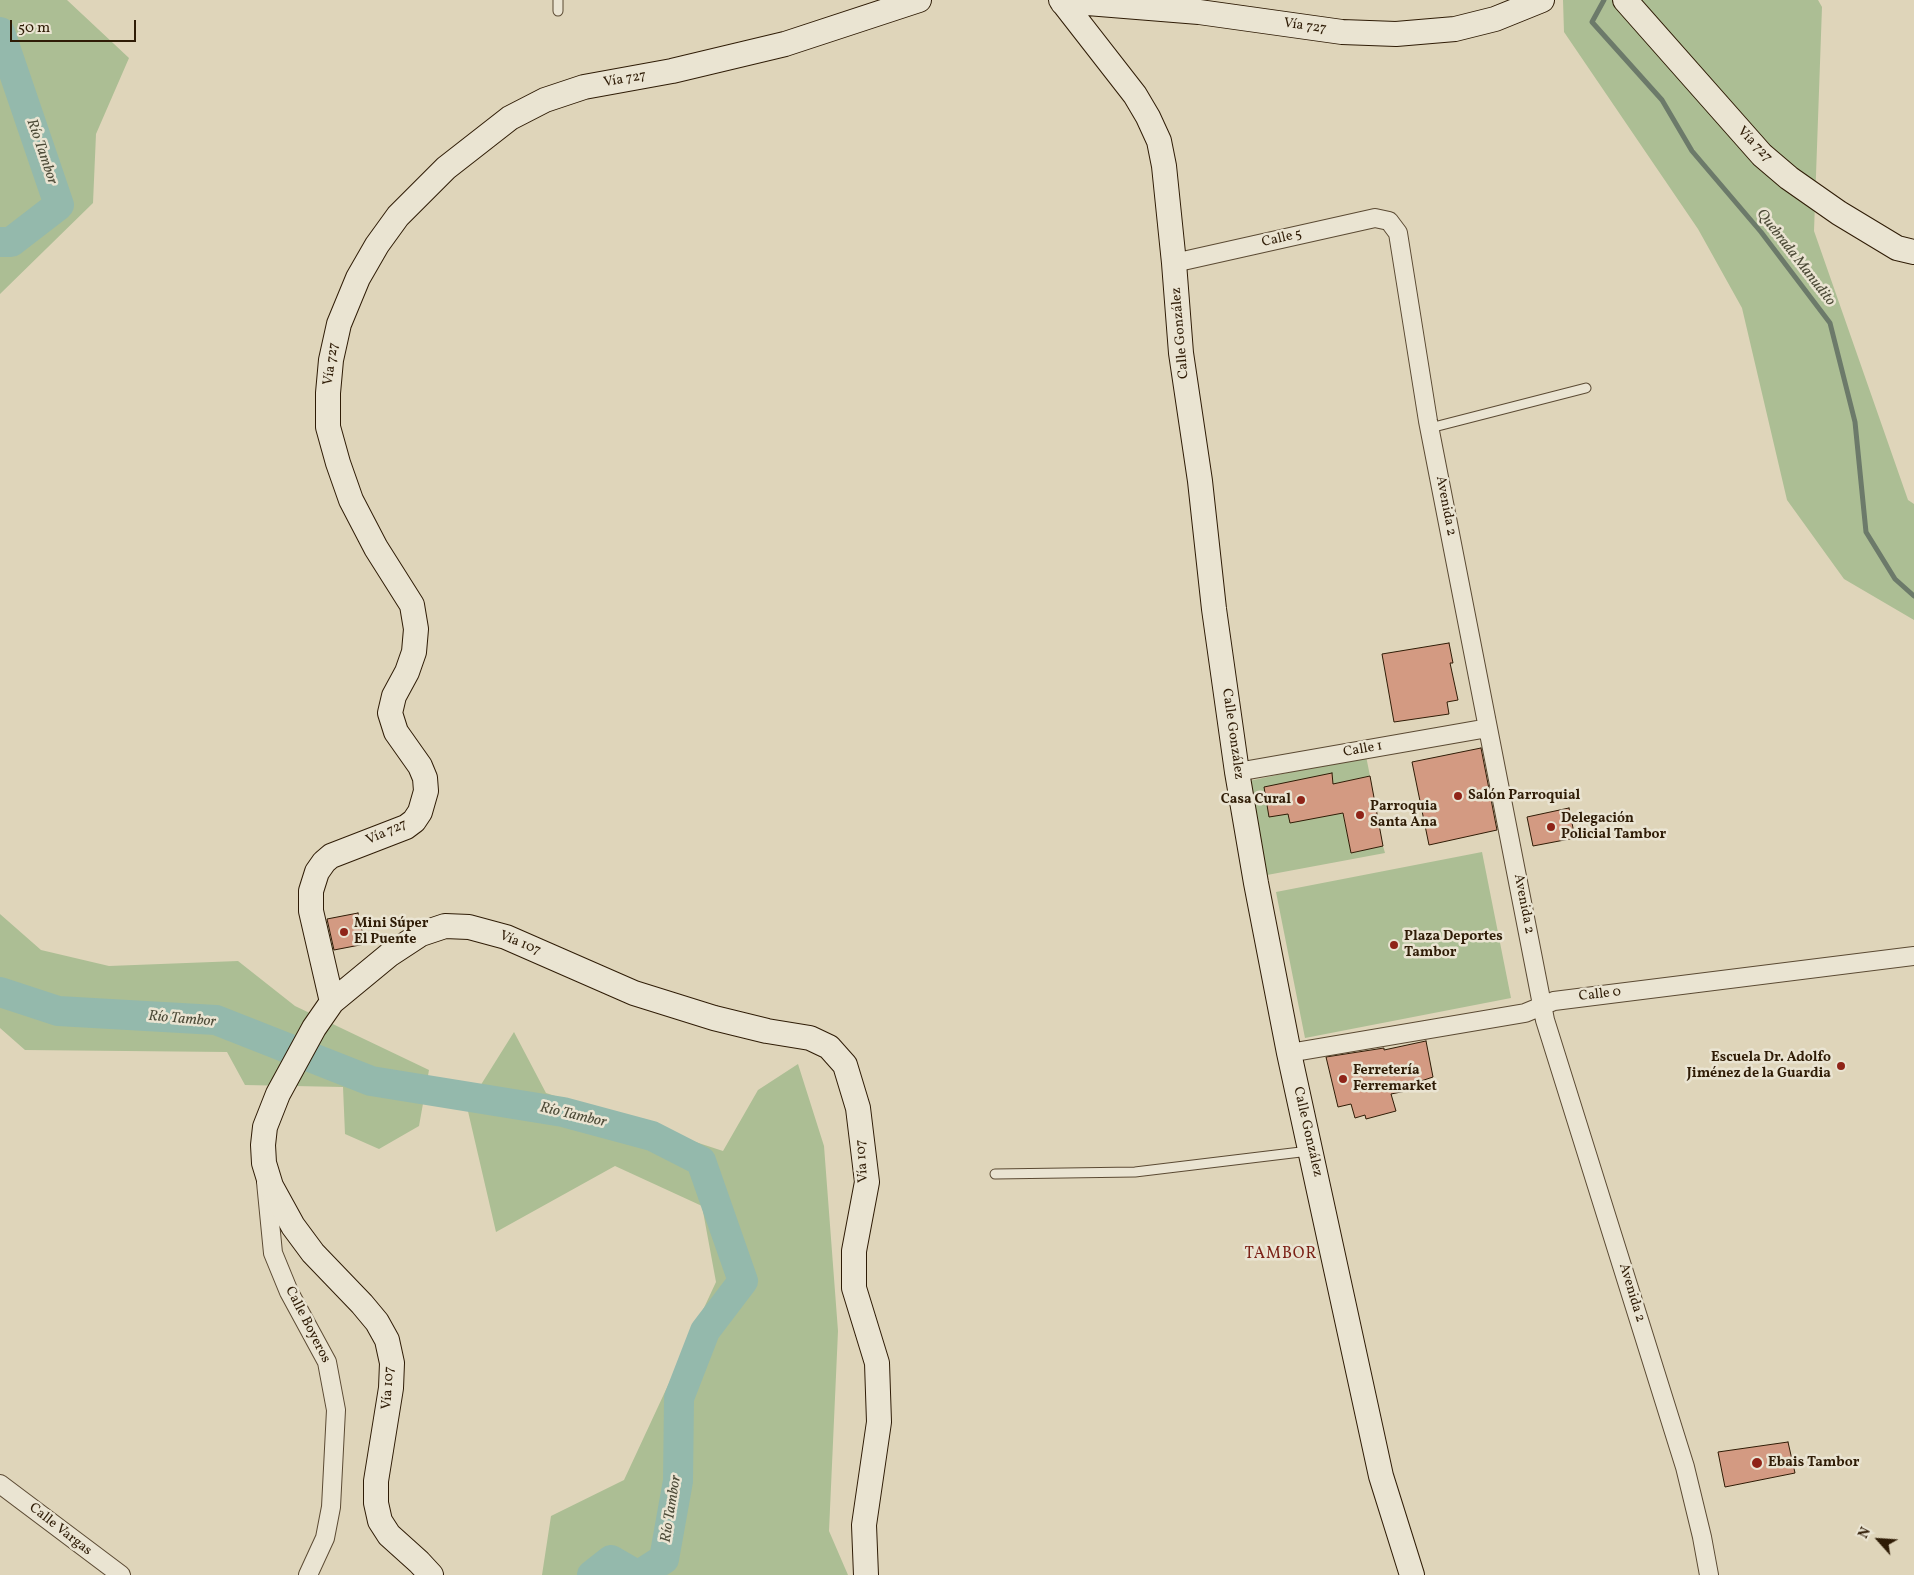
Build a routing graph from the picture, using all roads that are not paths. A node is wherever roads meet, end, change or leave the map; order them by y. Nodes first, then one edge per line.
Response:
1 (558, 0) edge
2 (919, 0) edge
3 (1542, 0) edge
4 (1062, 2) edge
5 (1628, 4) edge
6 (558, 11) dead end
7 (1389, 221) joint
8 (1914, 252) edge
9 (1174, 263) junction
10 (1586, 388) dead end
11 (1430, 428) junction
12 (1488, 728) junction
13 (1237, 772) junction
14 (1914, 956) edge
15 (332, 1002) junction
16 (1542, 1007) junction
17 (1289, 1053) junction
18 (1312, 1150) junction
19 (264, 1163) junction
20 (995, 1174) dead end
21 (0, 1484) edge
22 (121, 1575) edge
23 (308, 1575) edge
24 (431, 1575) edge
25 (866, 1575) edge
26 (1412, 1575) edge
27 (1709, 1575) edge

1 - 6 lane
2 - 15 street, Vía 727
3 - 4 street, Vía 727
4 - 9 street, Calle González
5 - 8 street, Vía 727
7 - 9 street, Calle 5
7 - 11 street, Avenida 2
9 - 13 street, Calle González
10 - 11 lane
11 - 12 street, Avenida 2
12 - 13 street, Calle 1
12 - 16 street, Avenida 2
13 - 17 street, Calle González
14 - 16 street, Calle 0
15 - 19 street, Vía 107
15 - 25 street, Vía 107
16 - 17 street, Calle 0
16 - 27 street, Avenida 2
17 - 18 street, Calle González
18 - 20 lane
18 - 26 street, Calle González
19 - 23 street, Calle Boyeros
19 - 24 street, Vía 107
21 - 22 street, Calle Vargas

